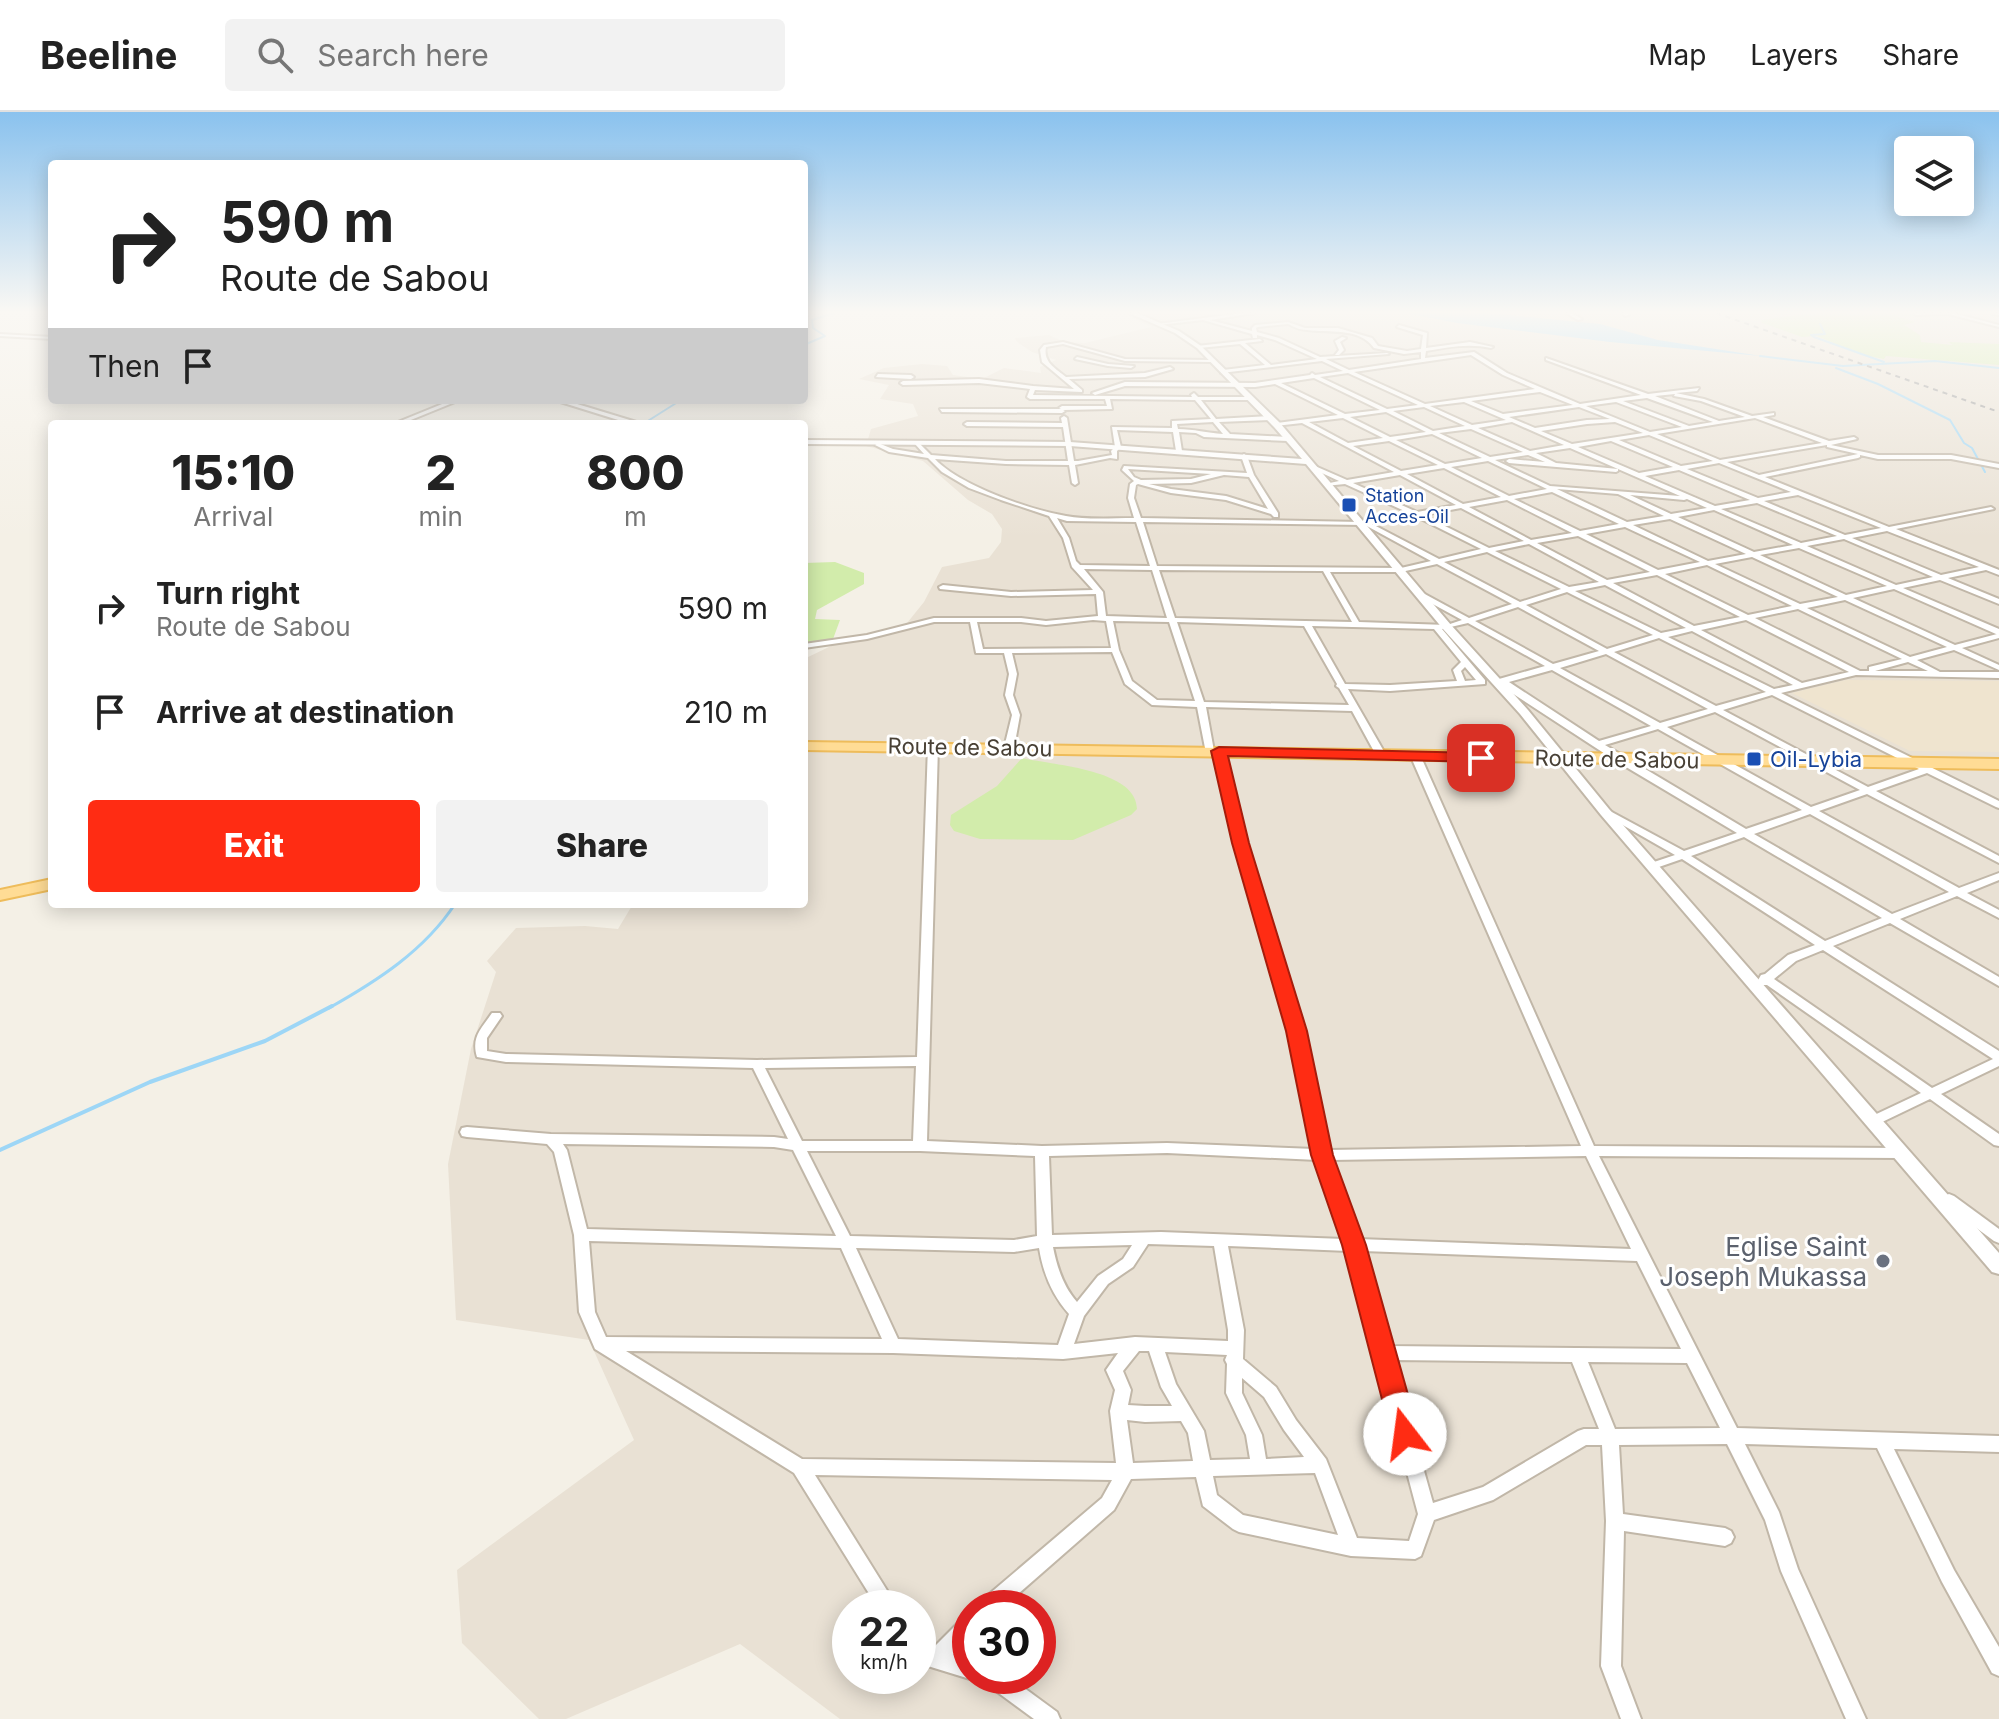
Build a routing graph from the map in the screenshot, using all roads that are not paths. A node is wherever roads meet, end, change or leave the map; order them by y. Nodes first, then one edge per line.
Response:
1 (1033, 388) joint
2 (1076, 388) edge
3 (1112, 388) edge
4 (1189, 388) edge
5 (1240, 388) edge
6 (1289, 388) edge
7 (1338, 388) edge
8 (1386, 388) edge
9 (1536, 388) edge
10 (1626, 388) edge
11 (1697, 389) dead end
12 (1541, 390) junction
13 (1079, 391) junction
14 (1095, 393) junction
15 (1667, 393) junction
16 (1647, 396) junction
17 (1059, 398) junction
18 (1107, 398) junction
19 (1121, 398) junction
20 (1197, 398) junction
21 (1252, 399) junction
22 (1465, 400) junction
23 (1616, 400) junction
24 (447, 404) edge
25 (570, 404) edge
26 (1425, 406) junction
27 (1581, 406) junction
28 (1062, 409) junction
29 (942, 410) dead end
30 (1387, 411) junction
31 (1772, 414) dead end
32 (1346, 417) junction
33 (1503, 417) junction
34 (1754, 417) junction
35 (1213, 418) junction
36 (1270, 418) junction
37 (406, 420) edge
38 (624, 420) edge
39 (1512, 421) junction
40 (1620, 421) junction
41 (1304, 422) junction
42 (1719, 423) junction
43 (967, 424) dead end
44 (1066, 425) junction
45 (1277, 425) junction
46 (1471, 427) junction
47 (1689, 428) junction
48 (1534, 430) junction
49 (1176, 432) junction
50 (1432, 432) junction
51 (1650, 434) junction
52 (1227, 435) junction
53 (1390, 438) junction
54 (1288, 439) junction
55 (1854, 439) dead end
56 (1612, 440) junction
57 (808, 442) edge
58 (918, 444) junction
59 (1070, 444) junction
60 (1824, 444) junction
61 (878, 445) junction
62 (1346, 445) junction
63 (1571, 446) junction
64 (1118, 447) junction
65 (1179, 451) junction
66 (1529, 453) junction
67 (928, 455) junction
68 (1863, 455) junction
69 (1244, 456) junction
70 (1489, 459) junction
71 (1720, 462) junction
72 (1073, 463) junction
73 (1554, 464) junction
74 (1310, 465) junction
75 (1445, 466) junction
76 (1999, 466) edge
77 (1681, 468) junction
78 (1627, 471) junction
79 (1225, 473) junction
80 (1400, 473) junction
81 (1251, 475) junction
82 (1639, 476) junction
83 (1757, 477) junction
84 (1137, 482) junction
85 (1349, 482) junction
86 (1075, 483) dead end
87 (1327, 485) junction
88 (1549, 488) junction
89 (1620, 493) junction
90 (1799, 493) junction
91 (1508, 498) junction
92 (1693, 499) junction
93 (1758, 501) junction
94 (1461, 506) junction
95 (1715, 509) junction
96 (1991, 509) dead end
97 (1275, 513) junction
98 (1052, 514) junction
99 (1416, 514) junction
100 (1672, 516) junction
101 (1141, 520) junction
102 (1281, 523) junction
103 (1364, 524) junction
104 (1626, 525) junction
105 (1891, 530) junction
106 (1579, 533) junction
107 (1847, 538) junction
108 (1530, 542) junction
109 (1801, 546) junction
110 (1488, 550) junction
111 (1755, 555) junction
112 (1436, 562) junction
113 (1708, 564) junction
114 (1076, 567) junction
115 (1155, 567) junction
116 (1987, 568) junction
117 (1325, 569) junction
118 (1401, 570) junction
119 (1659, 573) junction
120 (1999, 573) edge
121 (1941, 578) junction
122 (1606, 583) junction
123 (943, 587) dead end
124 (1895, 587) junction
125 (1567, 590) junction
126 (1099, 592) junction
127 (1421, 594) junction
128 (1846, 597) junction
129 (1999, 602) edge
130 (1515, 604) junction
131 (1798, 607) junction
132 (1747, 617) junction
133 (1106, 618) junction
134 (1465, 619) junction
135 (973, 620) junction
136 (1171, 621) junction
137 (1307, 624) junction
138 (1357, 625) junction
139 (1442, 627) junction
140 (1693, 629) junction
141 (1999, 634) edge
142 (1659, 636) junction
143 (808, 645) edge
144 (1955, 648) junction
145 (1007, 650) junction
146 (1115, 650) junction
147 (1605, 652) junction
148 (1909, 659) junction
149 (1466, 662) junction
150 (1553, 667) junction
151 (1999, 668) edge
152 (1858, 673) junction
153 (1940, 674) junction
154 (1999, 675) edge
155 (1499, 682) junction
156 (1462, 684) junction
157 (1799, 685) junction
158 (1340, 686) junction
159 (1774, 692) junction
160 (1201, 706) junction
161 (1352, 708) junction
162 (1713, 709) junction
163 (1658, 724) junction
164 (1599, 744) junction
165 (808, 746) edge
166 (933, 746) junction
167 (1009, 748) junction
168 (1214, 751) junction
169 (1381, 755) junction
170 (1416, 757) junction
171 (1562, 758) junction
172 (1619, 759) junction
173 (1724, 760) junction
174 (1813, 762) junction
175 (1999, 764) edge
176 (1923, 766) junction
177 (1867, 791) junction
178 (1999, 805) edge
179 (1813, 810) junction
180 (1605, 812) junction
181 (1748, 833) junction
182 (1683, 855) junction
183 (1999, 860) edge
184 (1652, 866) junction
185 (1999, 876) edge
186 (48, 885) edge
187 (1958, 892) junction
188 (0, 895) edge
189 (1999, 915) edge
190 (1892, 918) junction
191 (1824, 946) junction
192 (1999, 982) edge
193 (1762, 984) junction
194 (496, 1016) dead end
195 (1999, 1059) edge
196 (923, 1061) junction
197 (757, 1064) junction
198 (1930, 1095) junction
199 (1873, 1121) junction
200 (467, 1132) dead end
201 (551, 1139) junction
202 (1999, 1141) edge
203 (799, 1146) junction
204 (920, 1146) junction
205 (1042, 1151) junction
206 (1590, 1151) junction
207 (1901, 1153) junction
208 (1322, 1155) junction
209 (1929, 1185) junction
210 (581, 1235) junction
211 (1999, 1237) edge
212 (1144, 1238) junction
213 (1220, 1240) junction
214 (1045, 1241) junction
215 (846, 1242) junction
216 (1354, 1245) junction
217 (1641, 1255) junction
218 (1999, 1266) edge
219 (1077, 1313) junction
220 (601, 1344) junction
221 (1135, 1344) junction
222 (1155, 1345) junction
223 (893, 1346) junction
224 (1063, 1352) junction
225 (1383, 1353) junction
226 (1233, 1354) junction
227 (1578, 1356) junction
228 (1692, 1356) junction
229 (1118, 1411) junction
230 (1185, 1413) junction
231 (1610, 1436) junction
232 (1732, 1436) junction
233 (1882, 1441) junction
234 (1997, 1446) edge
235 (1259, 1465) junction
236 (1320, 1465) junction
237 (800, 1467) junction
238 (1203, 1470) junction
239 (1126, 1471) junction
240 (1427, 1514) junction
241 (1615, 1521) junction
242 (1725, 1537) dead end
243 (1351, 1547) junction
244 (878, 1590) edge
245 (1009, 1590) edge
246 (1999, 1666) edge
247 (1016, 1694) edge
248 (1050, 1719) edge
249 (1631, 1719) edge
250 (1856, 1719) edge

1 - 13 street
1 - 17 street
2 - 13 street
3 - 14 street
4 - 20 street
5 - 21 street
6 - 32 street
7 - 30 street
8 - 26 street
9 - 12 street
10 - 16 street
11 - 15 street
12 - 22 street
12 - 27 street
13 - 14 street
14 - 19 street
15 - 16 street
15 - 34 street
16 - 23 street
16 - 42 street
17 - 18 street
17 - 28 street
18 - 19 street
18 - 28 street
19 - 20 street
20 - 21 street
20 - 35 street
21 - 36 street
22 - 26 street
22 - 33 street
23 - 27 street
23 - 47 street
24 - 37 street
25 - 38 street
26 - 30 street
26 - 46 street
27 - 33 street
27 - 40 street
28 - 29 street
28 - 44 street
30 - 32 street
30 - 50 street
31 - 34 street
32 - 41 street
32 - 53 street
33 - 39 street
34 - 42 street
34 - 60 street
35 - 36 street
35 - 49 street
35 - 52 street
36 - 45 street
39 - 46 street
39 - 48 street
40 - 48 street
40 - 51 street
41 - 45 street
41 - 62 street
42 - 47 street
43 - 44 street
44 - 59 street
45 - 54 street
46 - 50 street
46 - 66 street
47 - 51 street
48 - 63 street
49 - 52 street
49 - 64 street
49 - 65 street
50 - 53 street
50 - 70 street
51 - 56 street
51 - 71 street
52 - 54 street
53 - 62 street
53 - 75 street
54 - 74 street
55 - 60 street
56 - 63 street
56 - 77 street
57 - 61 street
58 - 59 street
58 - 61 street
58 - 67 street
59 - 64 street
59 - 72 street
60 - 68 street
60 - 71 street
61 - 67 street
62 - 80 street
63 - 66 street
63 - 78 street
64 - 65 street
64 - 72 street
65 - 69 street
66 - 70 street
66 - 73 street
67 - 72 street
67 - 98 street
68 - 76 street
68 - 83 street
69 - 74 street
69 - 81 street
70 - 73 street
70 - 75 street
70 - 88 street
71 - 77 street
71 - 83 street
72 - 86 street
73 - 78 street
74 - 85 street
74 - 87 street
75 - 80 street
75 - 91 street
77 - 82 street
77 - 93 street
78 - 82 street
79 - 81 street
79 - 84 street
79 - 84 street
80 - 85 street
80 - 94 street
81 - 97 street
82 - 92 street
83 - 90 street
84 - 97 street
84 - 101 street
85 - 87 street
85 - 99 street
87 - 103 street
88 - 89 street
88 - 91 street
88 - 104 street
89 - 92 street
89 - 100 street
90 - 93 street
90 - 105 street
91 - 94 street
91 - 106 street
92 - 95 street
93 - 95 street
93 - 107 street
94 - 99 street
94 - 108 street
95 - 100 street
95 - 109 street
96 - 105 street
97 - 102 street
98 - 101 street
98 - 114 street
99 - 103 street
99 - 110 street
100 - 104 street
100 - 111 street
101 - 102 street
101 - 115 street
102 - 103 street
103 - 112 street
103 - 118 street
104 - 106 street
104 - 113 street
105 - 107 street
105 - 116 street
106 - 108 street
106 - 119 street
107 - 109 street
107 - 121 street
108 - 110 street
108 - 122 street
109 - 111 street
109 - 124 street
110 - 112 street
110 - 125 street
111 - 113 street
111 - 128 street
112 - 118 street
112 - 130 street
113 - 119 street
113 - 131 street
114 - 115 street
114 - 126 street
115 - 117 street
115 - 136 street
116 - 120 street
116 - 121 street
117 - 118 street
117 - 138 street
118 - 127 street
119 - 122 street
119 - 132 street
121 - 124 street
121 - 129 street
122 - 125 street
122 - 140 street
123 - 126 street
124 - 128 street
124 - 141 street
125 - 130 street
125 - 142 street
126 - 133 street
127 - 134 street
127 - 139 street
128 - 131 street
128 - 144 street
130 - 134 street
130 - 147 street
131 - 132 street
131 - 148 street
132 - 140 street
132 - 152 street
133 - 135 street
133 - 136 street
133 - 146 street
134 - 139 street
134 - 150 street
135 - 143 street
135 - 145 street
136 - 137 street
136 - 160 street
137 - 138 street
137 - 158 street
138 - 139 street
139 - 149 street
139 - 155 street
140 - 142 street
140 - 157 street
141 - 144 street
142 - 147 street
142 - 159 street
144 - 148 street
144 - 151 street
145 - 146 street
145 - 167 street
146 - 160 street
147 - 150 street
147 - 162 street
148 - 152 street
148 - 153 street
149 - 156 street
149 - 156 street
150 - 155 street
150 - 163 street
152 - 153 street
152 - 157 street
153 - 154 street
155 - 164 street
155 - 171 street
156 - 158 street
157 - 159 street
158 - 161 street
159 - 162 street
159 - 176 street
160 - 161 street
160 - 168 street
161 - 169 street
162 - 163 street
162 - 174 street
163 - 164 street
163 - 173 street
164 - 172 street
165 - 166 main road, Route de Sabou
166 - 167 main road, Route de Sabou
166 - 196 street
167 - 168 main road, Route de Sabou
168 - 169 main road, Route de Sabou
168 - 208 street
169 - 170 main road, Route de Sabou
170 - 171 main road, Route de Sabou
170 - 206 street
171 - 172 main road, Route de Sabou
171 - 180 street
172 - 173 main road, Route de Sabou
172 - 181 street
173 - 174 main road, Route de Sabou
173 - 179 street
174 - 176 main road, Route de Sabou
174 - 177 street
175 - 176 main road, Route de Sabou
176 - 177 street
176 - 178 street
177 - 179 street
177 - 183 street
179 - 181 street
179 - 187 street
180 - 182 street
180 - 184 street
181 - 182 street
181 - 190 street
182 - 184 street
182 - 191 street
184 - 193 street
185 - 187 street
186 - 188 main road
187 - 189 street
187 - 190 street
190 - 191 street
190 - 192 street
191 - 193 street
191 - 195 street
193 - 198 street
193 - 199 street
194 - 197 street
195 - 198 street
196 - 197 street
196 - 204 street
197 - 203 street
198 - 199 street
198 - 202 street
199 - 207 street
200 - 201 street
201 - 203 street
201 - 210 street
203 - 204 street
203 - 215 street
204 - 205 street
205 - 208 street
205 - 214 street
206 - 207 street
206 - 208 street
206 - 217 street
207 - 209 street
208 - 216 street
209 - 211 street
209 - 218 street
210 - 215 street
210 - 220 street
212 - 213 street
212 - 214 street
212 - 219 street
213 - 216 street
213 - 226 street
214 - 215 street
214 - 219 street
215 - 223 street
216 - 217 street
216 - 225 street
217 - 228 street
219 - 224 street
220 - 223 street
220 - 237 street
221 - 222 street
221 - 224 street
221 - 229 street
222 - 226 street
222 - 230 street
223 - 224 street
225 - 227 street
225 - 240 street
226 - 235 street
226 - 236 street
227 - 228 street
227 - 231 street
228 - 232 street
229 - 230 street
229 - 239 street
230 - 238 street
231 - 232 street
231 - 240 street
231 - 241 street
232 - 233 street
232 - 250 street
233 - 234 street
233 - 246 street
235 - 236 street
235 - 238 street
236 - 243 street
237 - 239 street
237 - 244 street
238 - 239 street
238 - 243 street
239 - 245 street
240 - 243 street
241 - 242 street
241 - 249 street
247 - 248 street

